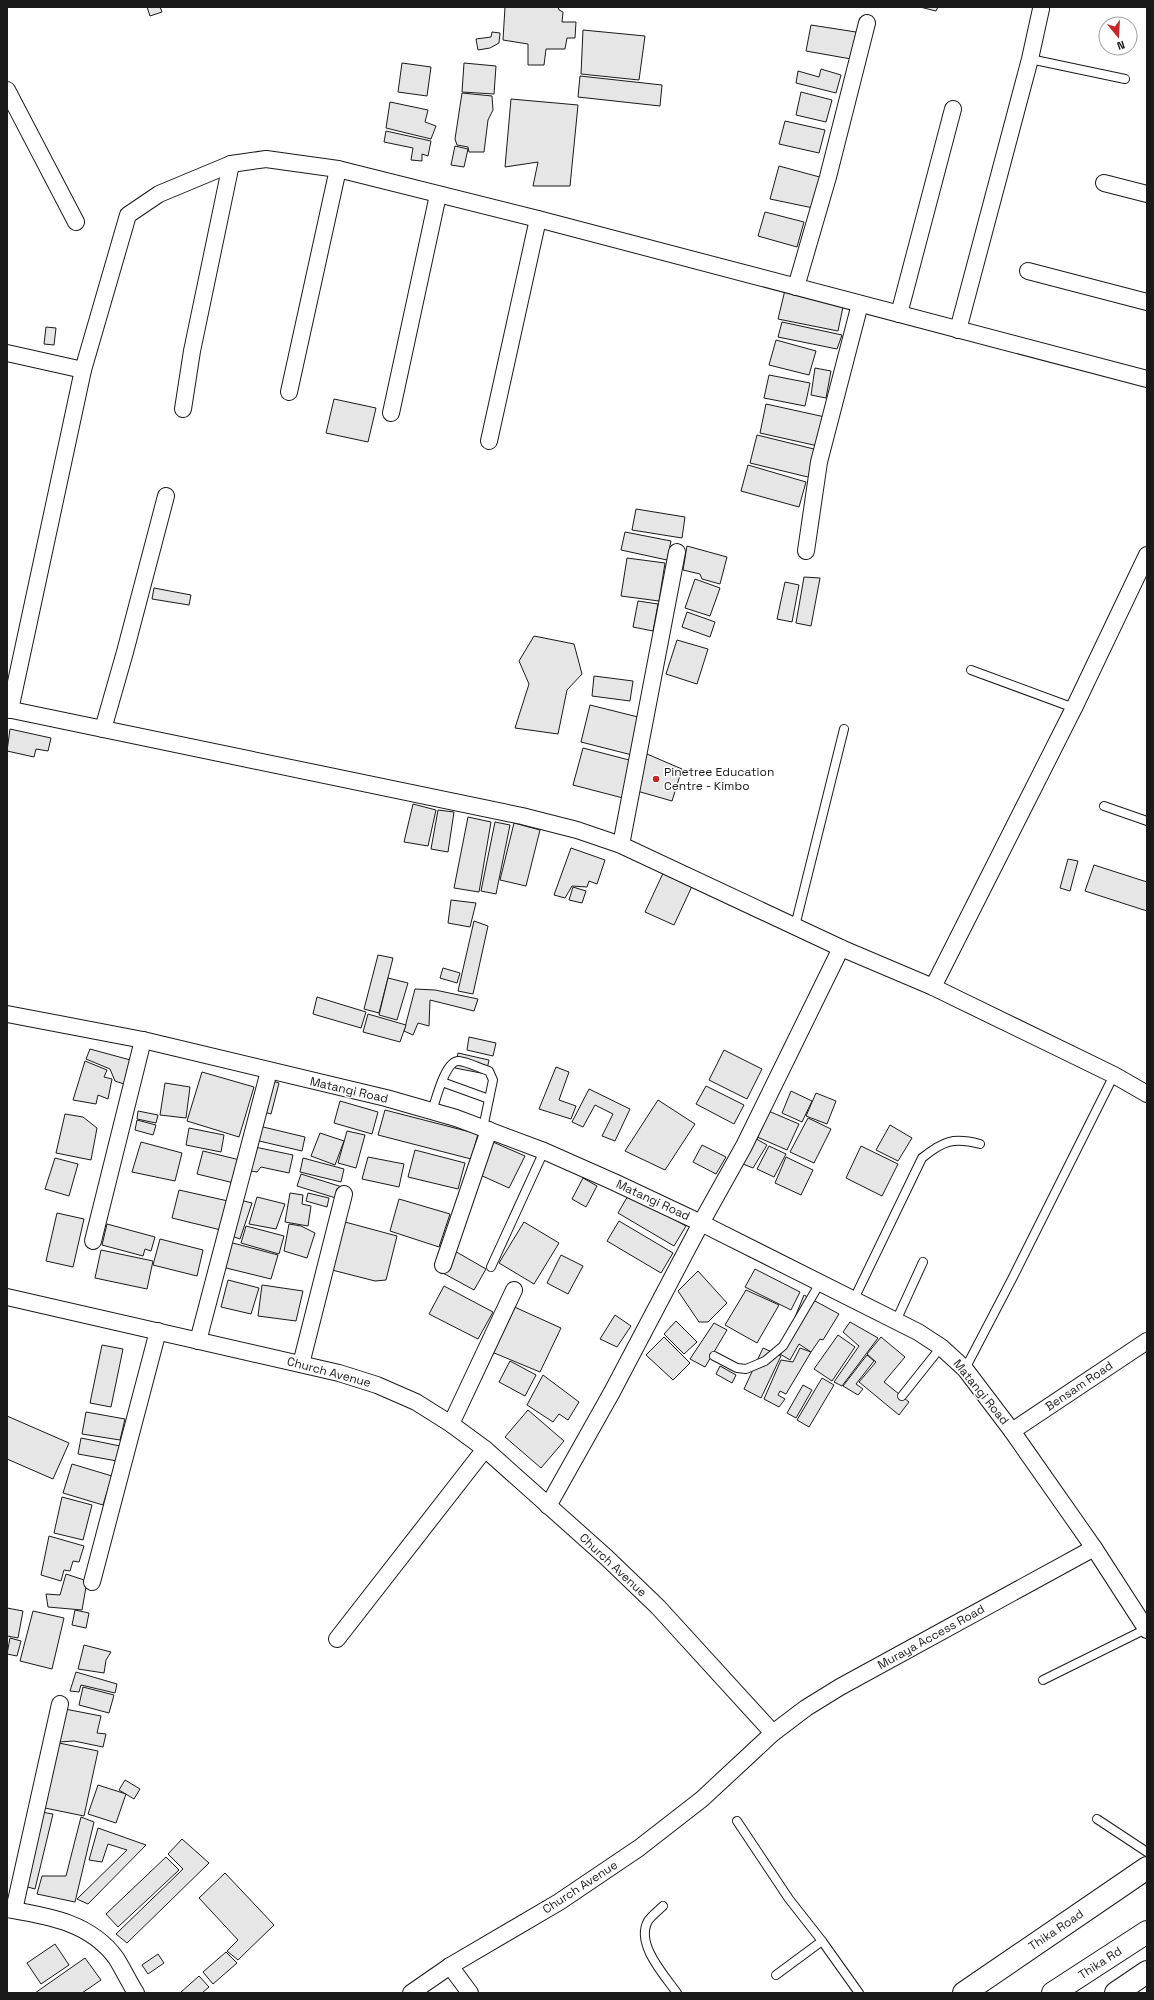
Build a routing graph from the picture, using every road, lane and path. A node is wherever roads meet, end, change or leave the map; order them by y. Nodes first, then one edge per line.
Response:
1 (1041, 9) dead end
2 (867, 23) dead end
3 (1030, 59) junction
4 (1125, 79) dead end
5 (7, 90) edge
6 (953, 109) dead end
7 (231, 164) junction
8 (338, 169) junction
9 (1104, 183) dead end
10 (1147, 194) edge
11 (438, 195) junction
12 (538, 219) junction
13 (76, 222) dead end
14 (1028, 271) dead end
15 (796, 287) junction
16 (1147, 302) edge
17 (860, 304) junction
18 (899, 314) junction
19 (958, 330) junction
20 (7, 353) edge
21 (83, 370) junction
22 (1147, 379) edge
23 (289, 392) dead end
24 (183, 409) dead end
25 (391, 413) dead end
26 (489, 441) dead end
27 (166, 496) dead end
28 (806, 551) dead end
29 (677, 552) dead end
30 (1147, 558) edge
31 (971, 670) dead end
32 (1074, 708) junction
33 (9, 709) edge
34 (103, 729) junction
35 (844, 729) dead end
36 (1104, 806) dead end
37 (1147, 821) edge
38 (621, 845) junction
39 (795, 926) junction
40 (841, 948) junction
41 (933, 987) junction
42 (7, 1014) edge
43 (143, 1040) junction
44 (269, 1071) junction
45 (1114, 1075) junction
46 (442, 1082) junction
47 (1147, 1094) edge
48 (489, 1099) junction
49 (432, 1111) junction
50 (486, 1129) junction
51 (980, 1144) dead end
52 (544, 1151) junction
53 (344, 1194) dead end
54 (701, 1223) junction
55 (93, 1241) dead end
56 (923, 1262) dead end
57 (443, 1265) dead end
58 (491, 1267) dead end
59 (820, 1283) junction
60 (514, 1290) dead end
61 (7, 1298) edge
62 (854, 1299) junction
63 (896, 1321) junction
64 (158, 1331) junction
65 (198, 1341) junction
66 (1147, 1341) edge
67 (941, 1347) junction
68 (714, 1356) dead end
69 (301, 1364) junction
70 (965, 1369) junction
71 (902, 1396) dead end
72 (451, 1424) junction
73 (1012, 1431) junction
74 (484, 1450) junction
75 (548, 1506) junction
76 (1094, 1548) junction
77 (92, 1582) dead end
78 (1146, 1630) edge
79 (337, 1639) dead end
80 (1043, 1680) dead end
81 (60, 1704) dead end
82 (773, 1733) junction
83 (1097, 1819) dead end
84 (737, 1821) dead end
85 (1147, 1852) edge
86 (1147, 1868) edge
87 (663, 1906) dead end
88 (11, 1909) edge
89 (1147, 1932) edge
90 (822, 1941) junction
91 (450, 1966) junction
92 (1147, 1972) edge
93 (776, 1974) dead end
94 (136, 1993) edge
95 (411, 1993) edge
96 (470, 1993) edge
97 (677, 1993) edge
98 (859, 1993) edge
99 (964, 1993) edge
100 (1053, 1993) edge
101 (1116, 1993) edge

1 - 3 street
2 - 15 street
3 - 4 lane
3 - 19 street
5 - 13 street
6 - 18 street
7 - 8 street
7 - 21 street
7 - 24 street
8 - 11 street
8 - 23 street
9 - 10 street
11 - 12 street
11 - 25 street
12 - 15 street
12 - 26 street
14 - 16 street
15 - 17 street
17 - 18 street
17 - 28 street
18 - 19 street
19 - 22 street
20 - 21 street
21 - 33 street
27 - 34 street
29 - 38 street
30 - 32 street
31 - 32 lane
32 - 41 street
33 - 34 street
34 - 38 street
35 - 39 lane
36 - 37 lane
38 - 39 street
39 - 40 street
40 - 41 street
40 - 54 street
41 - 45 street
42 - 43 street, Matangi Road
43 - 44 street, Matangi Road
43 - 55 street
44 - 49 street, Matangi Road
44 - 65 street
45 - 47 street
45 - 70 lane
46 - 48 lane
46 - 48 lane
46 - 49 lane
48 - 50 lane
49 - 50 street, Matangi Road
50 - 52 street, Matangi Road
50 - 57 street
51 - 62 lane
52 - 54 street, Matangi Road
52 - 58 lane
53 - 69 street
54 - 59 street, Matangi Road
54 - 75 street
56 - 63 lane
59 - 62 street, Matangi Road
59 - 68 lane
60 - 72 street
61 - 64 street, Church Avenue
62 - 63 street, Matangi Road
63 - 67 street, Matangi Road
64 - 65 street, Church Avenue
64 - 77 street
65 - 69 street, Church Avenue
66 - 73 street, Bensam Road
67 - 70 street, Matangi Road
67 - 71 lane
69 - 72 street, Church Avenue
70 - 73 street, Matangi Road
72 - 74 street, Church Avenue
73 - 76 street, Matangi Road
74 - 75 street, Church Avenue
74 - 79 street
75 - 82 street, Church Avenue
76 - 78 street, Matangi Road
76 - 82 street, Muraya Access Road
78 - 80 lane
81 - 88 street
82 - 91 street, Church Avenue
83 - 85 lane
84 - 90 lane
86 - 99 main road, Thika Road
87 - 97 lane
88 - 94 street
89 - 100 main road, Thika Rd
90 - 93 lane
90 - 98 lane
91 - 95 street, Church Avenue
91 - 96 street
92 - 101 main road

